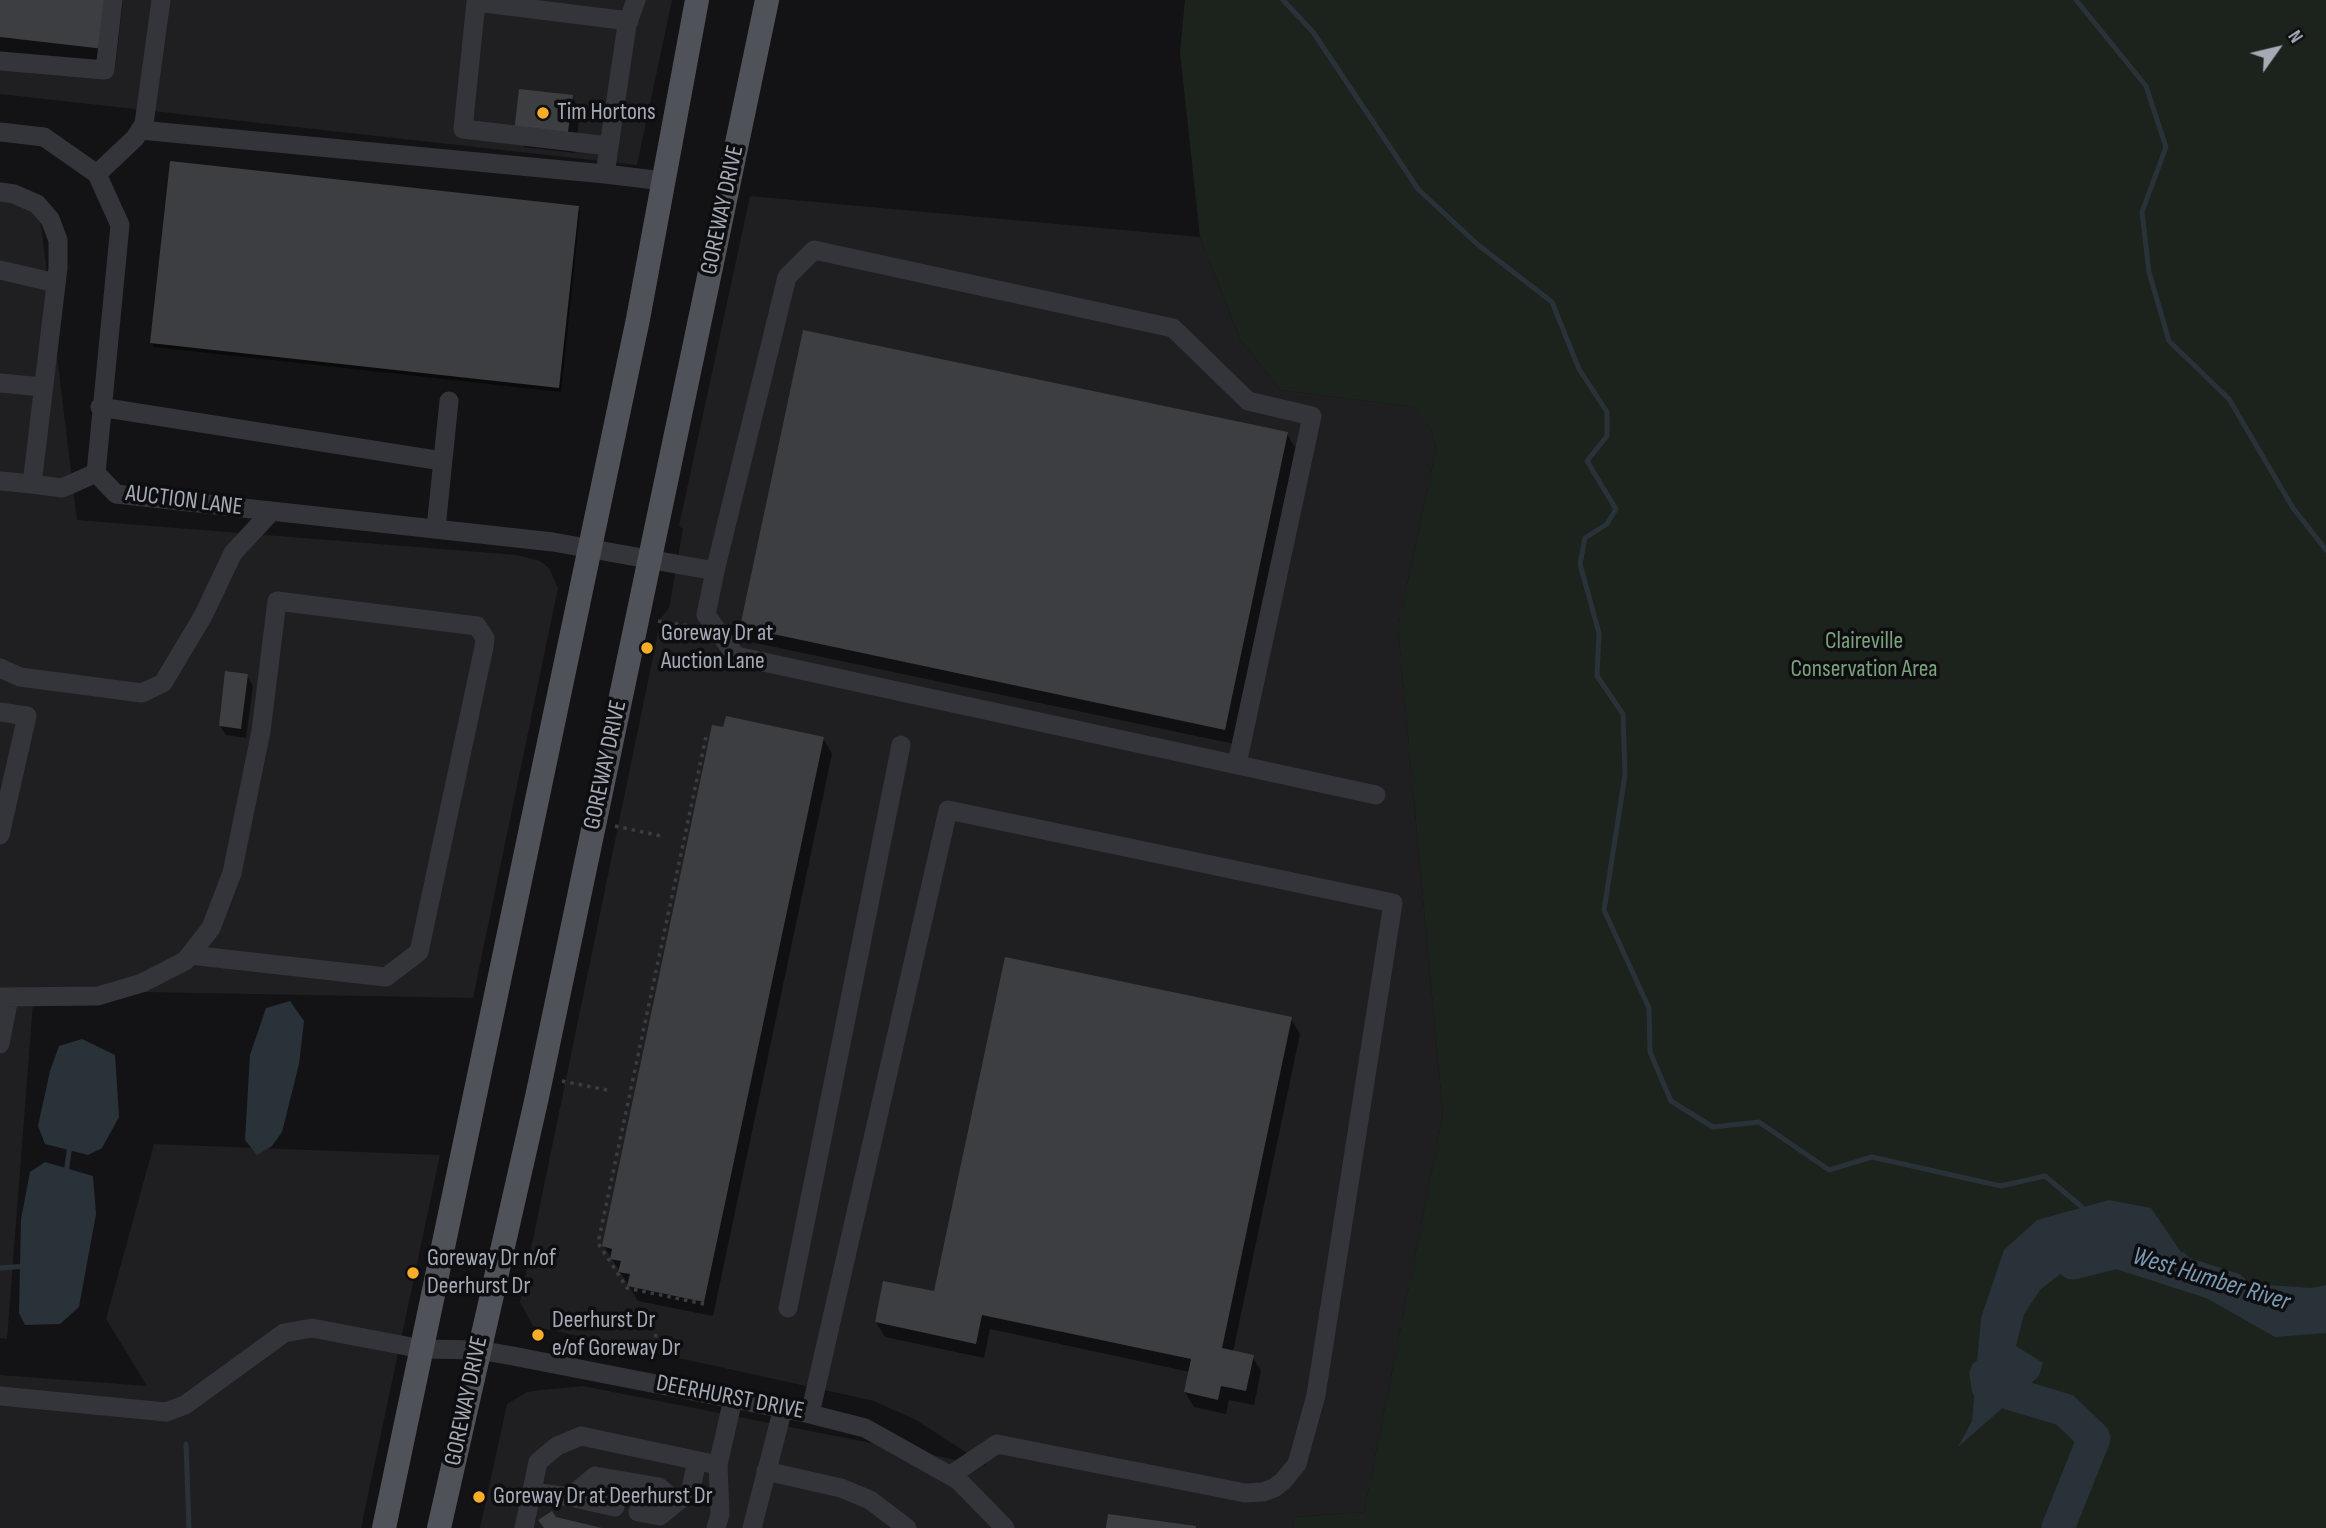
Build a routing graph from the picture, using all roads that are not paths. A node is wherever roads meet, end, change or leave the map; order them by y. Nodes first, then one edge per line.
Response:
1 (113, 0) edge
2 (160, 0) edge
3 (636, 0) edge
4 (697, 0) edge
5 (767, 0) edge
6 (629, 21) junction
7 (0, 61) edge
8 (140, 130) junction
9 (0, 132) edge
10 (609, 146) junction
11 (97, 174) junction
12 (606, 174) junction
13 (663, 181) junction
14 (0, 192) edge
15 (0, 270) edge
16 (56, 283) junction
17 (0, 383) edge
18 (43, 387) junction
19 (449, 401) dead end
20 (100, 407) junction
21 (442, 461) junction
22 (96, 473) junction
23 (0, 481) edge
24 (32, 484) junction
25 (272, 510) junction
26 (436, 528) junction
27 (590, 548) junction
28 (649, 558) junction
29 (715, 571) junction
30 (0, 668) edge
31 (0, 712) edge
32 (901, 745) dead end
33 (1237, 764) junction
34 (1376, 795) dead end
35 (0, 835) edge
36 (190, 955) junction
37 (5, 997) edge
38 (0, 1044) edge
39 (788, 1308) dead end
40 (422, 1349) junction
41 (478, 1350) junction
42 (0, 1396) edge
43 (733, 1399) junction
44 (783, 1408) junction
45 (810, 1414) junction
46 (698, 1461) junction
47 (718, 1465) junction
48 (766, 1471) junction
49 (951, 1475) junction
50 (532, 1492) junction
51 (570, 1497) junction
52 (677, 1502) junction
53 (615, 1507) dead end
54 (638, 1512) dead end
55 (384, 1528) edge
56 (439, 1528) edge
57 (524, 1528) edge
58 (716, 1528) edge
59 (752, 1528) edge
60 (907, 1528) edge
61 (1005, 1528) edge

1 - 7 street
2 - 8 street
3 - 6 street
4 - 13 main road
5 - 28 main road, GOREWAY DRIVE
6 - 10 street
6 - 10 street
8 - 11 street
8 - 12 street
9 - 11 street
10 - 12 street
11 - 20 street, AUCTION LANE
12 - 13 street
13 - 27 main road
14 - 16 street
15 - 16 street
16 - 18 street
17 - 18 street
18 - 24 street
19 - 21 street
20 - 21 street
20 - 22 street, AUCTION LANE
21 - 26 street
22 - 24 street
22 - 25 street, AUCTION LANE
23 - 24 street
25 - 26 street, AUCTION LANE
25 - 30 street
26 - 27 street, AUCTION LANE
27 - 28 street, AUCTION LANE
27 - 40 main road
28 - 29 street, AUCTION LANE
28 - 41 main road, GOREWAY DRIVE
29 - 33 street
29 - 33 street
31 - 35 street
32 - 39 street
33 - 34 street
36 - 36 street
36 - 37 street
37 - 38 street
40 - 41 street, DEERHURST DRIVE
40 - 42 street, DEERHURST DRIVE
40 - 55 main road
41 - 43 street, DEERHURST DRIVE
41 - 56 main road, GOREWAY DRIVE
43 - 44 street, DEERHURST DRIVE
43 - 47 street
44 - 45 street, DEERHURST DRIVE
44 - 48 street
45 - 49 street, DEERHURST DRIVE
45 - 49 street
46 - 47 street
46 - 50 street
46 - 52 street
47 - 58 street
48 - 59 street
48 - 60 street
49 - 61 street, DEERHURST DRIVE
50 - 51 street
50 - 57 street
51 - 52 street
51 - 53 street
52 - 54 street

